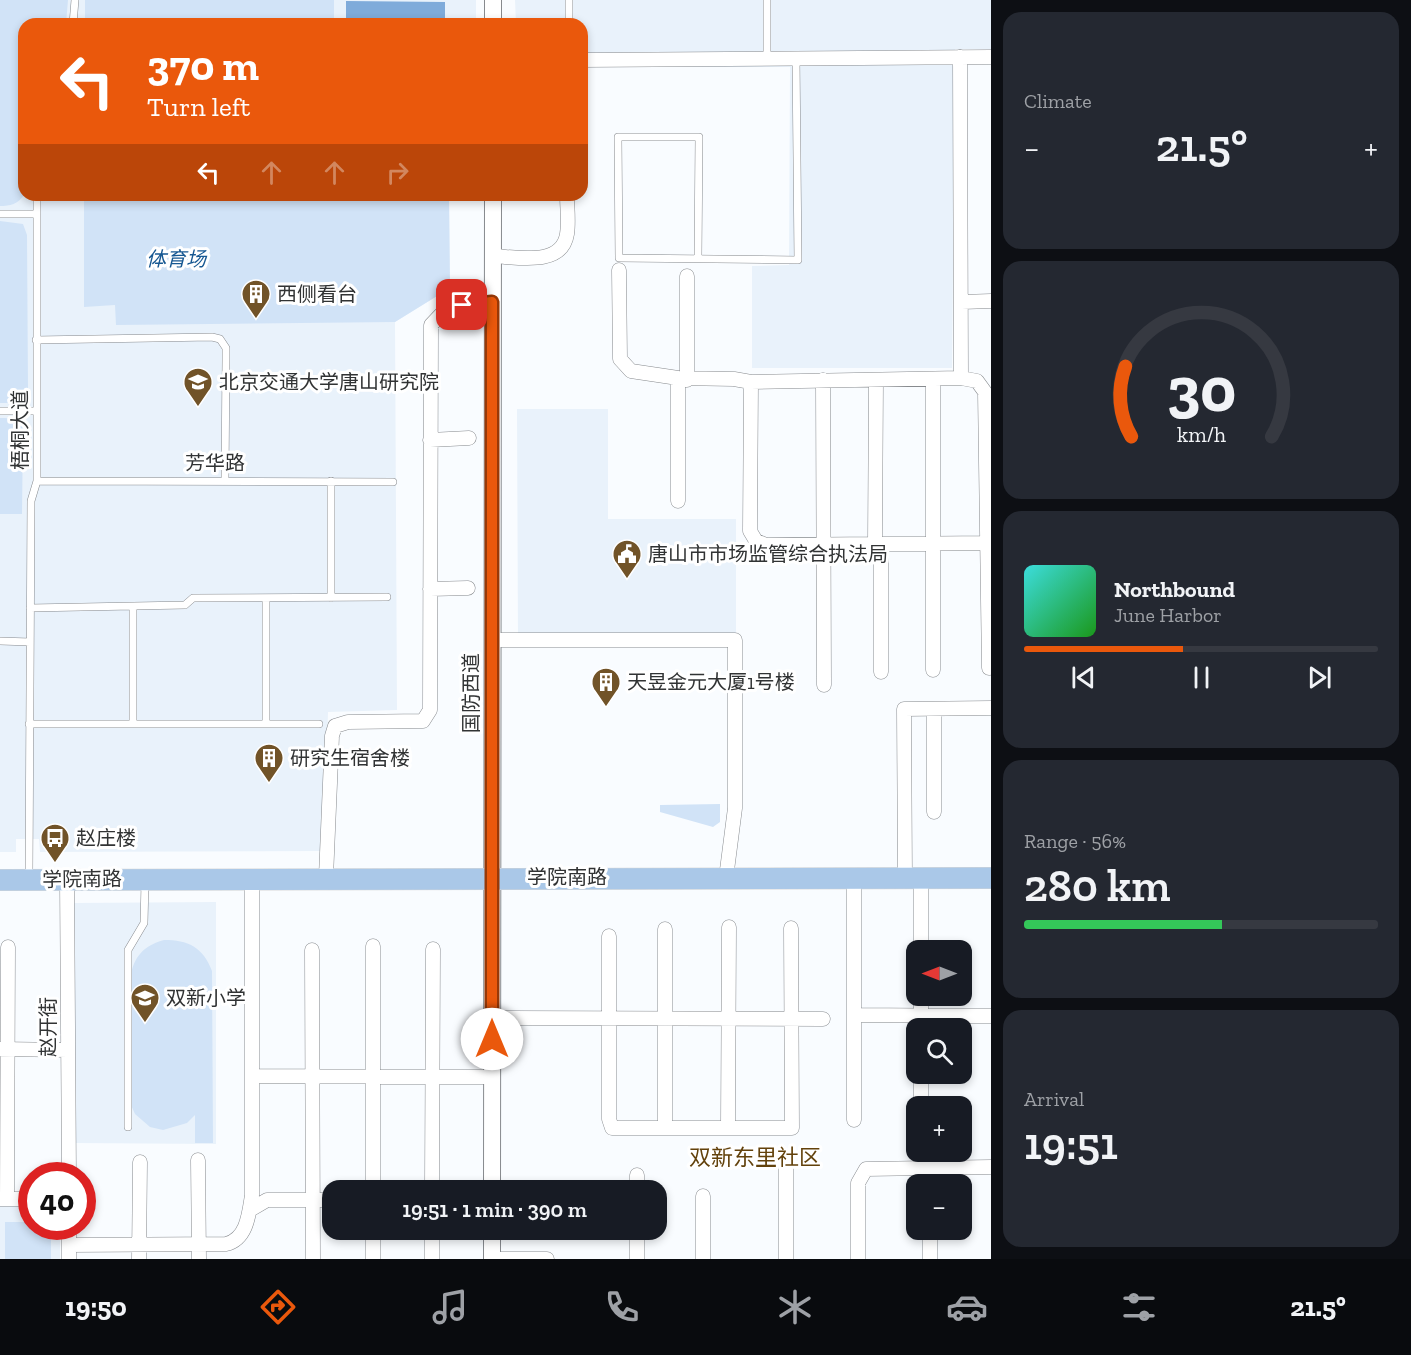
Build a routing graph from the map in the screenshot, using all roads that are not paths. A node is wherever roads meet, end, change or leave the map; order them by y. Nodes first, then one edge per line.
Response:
1 (75, 0) edge
2 (493, 0) edge
3 (569, 0) edge
4 (767, 0) edge
5 (74, 18) edge
6 (493, 18) edge
7 (569, 18) edge
8 (960, 57) junction
9 (991, 57) edge
10 (767, 58) junction
11 (796, 58) junction
12 (588, 60) edge
13 (36, 201) edge
14 (493, 201) edge
15 (567, 201) edge
16 (0, 214) edge
17 (37, 214) junction
18 (492, 256) junction
19 (698, 259) junction
20 (619, 270) dead end
21 (687, 276) dead end
22 (991, 301) edge
23 (492, 302) junction
24 (962, 302) junction
25 (36, 340) junction
26 (961, 378) junction
27 (682, 379) junction
28 (933, 379) junction
29 (824, 380) junction
30 (876, 380) junction
31 (751, 382) junction
32 (0, 411) edge
33 (36, 411) junction
34 (469, 438) dead end
35 (430, 440) junction
36 (225, 479) junction
37 (36, 481) junction
38 (331, 481) junction
39 (393, 482) dead end
40 (678, 501) dead end
41 (989, 543) edge
42 (825, 544) junction
43 (878, 544) junction
44 (934, 544) junction
45 (468, 588) dead end
46 (430, 589) junction
47 (387, 597) dead end
48 (266, 598) junction
49 (331, 598) junction
50 (133, 607) junction
51 (30, 608) junction
52 (492, 640) junction
53 (0, 641) edge
54 (30, 642) junction
55 (989, 668) dead end
56 (933, 670) dead end
57 (881, 672) dead end
58 (824, 686) dead end
59 (991, 708) edge
60 (934, 709) junction
61 (29, 724) junction
62 (133, 724) junction
63 (266, 724) junction
64 (319, 724) dead end
65 (934, 812) dead end
66 (326, 877) junction
67 (493, 877) junction
68 (252, 878) junction
69 (726, 878) junction
70 (854, 878) junction
71 (913, 878) junction
72 (991, 878) edge
73 (67, 879) junction
74 (145, 879) junction
75 (0, 880) edge
76 (29, 880) junction
77 (729, 927) dead end
78 (791, 928) dead end
79 (665, 929) dead end
80 (609, 936) dead end
81 (920, 940) edge
82 (373, 946) dead end
83 (8, 947) dead end
84 (312, 950) dead end
85 (433, 950) dead end
86 (854, 1016) junction
87 (991, 1016) edge
88 (492, 1017) junction
89 (609, 1018) junction
90 (665, 1018) junction
91 (728, 1018) junction
92 (791, 1018) junction
93 (823, 1018) dead end
94 (968, 1018) edge
95 (906, 1021) edge
96 (4, 1049) edge
97 (67, 1050) junction
98 (252, 1076) junction
99 (312, 1076) junction
100 (374, 1077) junction
101 (432, 1077) junction
102 (492, 1077) junction
103 (854, 1120) dead end
104 (128, 1127) dead end
105 (665, 1128) junction
106 (728, 1128) junction
107 (198, 1160) dead end
108 (69, 1162) edge
109 (140, 1162) dead end
110 (786, 1166) dead end
111 (991, 1167) edge
112 (638, 1175) dead end
113 (373, 1180) edge
114 (432, 1180) edge
115 (492, 1180) edge
116 (638, 1180) edge
117 (703, 1196) dead end
118 (4, 1199) edge
119 (313, 1200) junction
120 (322, 1200) edge
121 (250, 1210) junction
122 (373, 1240) edge
123 (432, 1240) edge
124 (492, 1240) edge
125 (638, 1240) edge
126 (930, 1240) edge
127 (199, 1244) junction
128 (69, 1252) edge
129 (139, 1252) edge
130 (199, 1259) edge
131 (313, 1259) edge
132 (373, 1259) edge
133 (432, 1259) edge
134 (492, 1259) edge
135 (547, 1259) edge
136 (638, 1259) edge
137 (703, 1259) edge
138 (786, 1259) edge
139 (858, 1259) edge
140 (930, 1259) edge

1 - 5 lane
2 - 6 street
3 - 7 lane
4 - 10 lane
8 - 9 street
8 - 11 street
8 - 24 street
10 - 11 street
10 - 12 street
11 - 19 lane
13 - 17 lane, 梧桐大道
14 - 18 street, 国防西道
15 - 18 street
16 - 17 lane
17 - 25 lane, 梧桐大道
18 - 23 street, 国防西道
19 - 19 lane
20 - 27 street
21 - 27 street
22 - 24 street
23 - 35 street
23 - 52 street, 国防西道
24 - 26 street
25 - 33 lane, 梧桐大道
25 - 36 lane
26 - 28 street
26 - 41 street
27 - 31 street
27 - 40 street
28 - 30 street
28 - 44 street
29 - 30 street
29 - 31 street
29 - 42 street
30 - 43 street
31 - 42 street
32 - 33 lane
33 - 37 lane, 梧桐大道
34 - 35 street
35 - 46 street
36 - 37 lane, 芳华路
36 - 38 lane, 芳华路
37 - 51 lane, 梧桐大道
38 - 39 lane, 芳华路
38 - 49 lane
41 - 44 street
41 - 55 street
42 - 43 street
42 - 58 street
43 - 44 street
43 - 57 street
44 - 56 street
45 - 46 street
46 - 66 street
47 - 49 lane
48 - 49 lane
48 - 50 lane
48 - 63 lane
50 - 51 lane
50 - 62 lane
51 - 54 lane, 梧桐大道
52 - 67 street, 国防西道
52 - 69 street
53 - 54 lane
54 - 61 lane, 梧桐大道
59 - 60 street
60 - 65 street
60 - 71 street
61 - 62 lane
61 - 76 lane, 梧桐大道
62 - 63 lane
63 - 64 lane
66 - 67 main road, 学院南路
66 - 68 main road, 学院南路
67 - 69 main road, 学院南路
67 - 88 street, 国防西道
68 - 74 main road, 学院南路
68 - 98 street
69 - 70 main road, 学院南路
70 - 71 main road, 学院南路
70 - 86 street
71 - 72 main road, 学院南路
71 - 81 street
73 - 74 main road, 学院南路
73 - 76 main road, 学院南路
73 - 97 street, 赵开街
74 - 104 lane
75 - 76 main road, 学院南路
77 - 91 street
78 - 92 street
79 - 90 street
80 - 89 street
82 - 100 street
83 - 96 street
84 - 99 street
85 - 101 street
86 - 95 street
86 - 103 street
87 - 94 street
88 - 89 street
88 - 102 street, 国防西道
89 - 90 street
89 - 105 street
90 - 91 street
90 - 105 street
91 - 92 street
91 - 106 street
92 - 93 street
92 - 106 street
96 - 97 street
96 - 118 street
97 - 108 street, 赵开街
98 - 99 street
98 - 121 street
99 - 100 street
99 - 119 street
100 - 101 street
100 - 113 street
101 - 102 street
101 - 114 street
102 - 115 street, 国防西道
105 - 106 street
107 - 127 street
109 - 129 street
110 - 138 street
111 - 139 street
112 - 116 street
117 - 137 street
119 - 120 street
119 - 121 street
119 - 131 street
121 - 127 street
122 - 132 street
123 - 133 street
124 - 134 street
125 - 136 street
126 - 140 street
127 - 129 street
127 - 130 street
128 - 129 street
134 - 135 street

